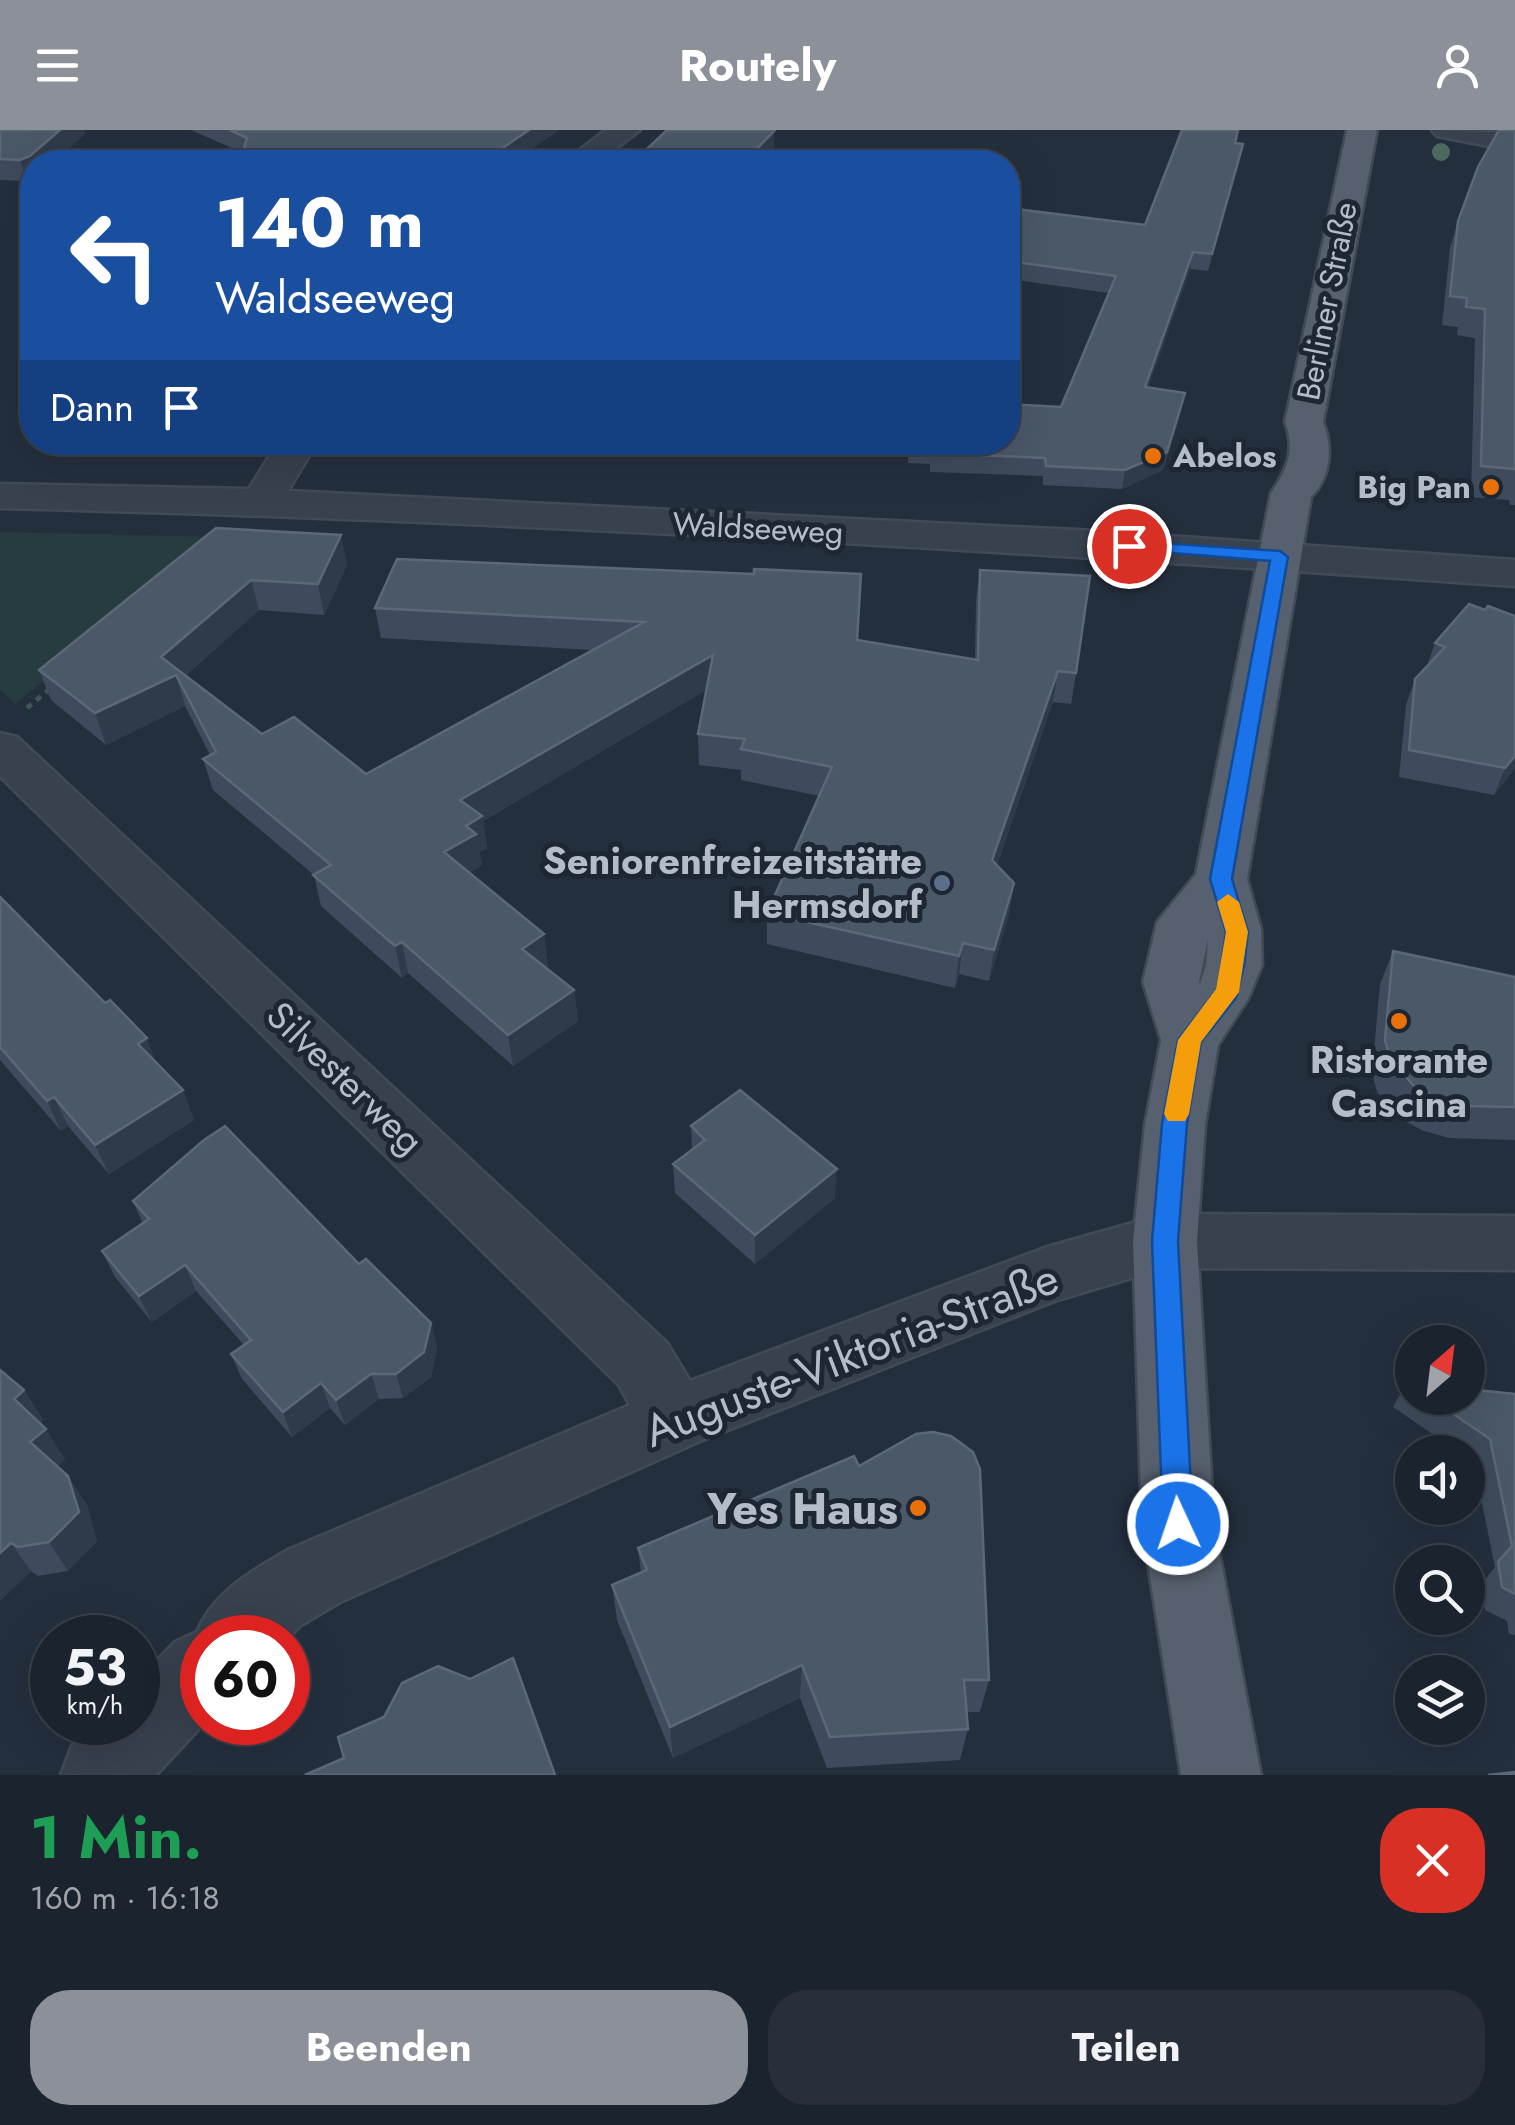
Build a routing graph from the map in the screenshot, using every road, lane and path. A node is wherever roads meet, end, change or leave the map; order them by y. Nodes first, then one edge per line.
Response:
1 (625, 130) edge
2 (1362, 130) edge
3 (1447, 130) edge
4 (1515, 142) edge
5 (596, 150) edge
6 (290, 455) edge
7 (0, 496) edge
8 (262, 502) junction
9 (1280, 557) junction
10 (1515, 574) edge
11 (64, 678) edge
12 (9, 732) edge
13 (1165, 1241) junction
14 (1515, 1243) edge
15 (675, 1420) junction
16 (257, 1615) edge
17 (180, 1692) edge
18 (101, 1775) edge
19 (1221, 1775) edge

1 - 5 street
2 - 9 main road, Berliner Straße
3 - 4 street
6 - 8 street
7 - 8 street, Waldseeweg
8 - 9 street, Waldseeweg
9 - 10 street, Waldseeweg
9 - 13 main road
11 - 12 path
12 - 15 street, Silvesterweg
13 - 14 street, Auguste-Viktoria-Straße
13 - 15 street, Auguste-Viktoria-Straße
13 - 19 main road
15 - 16 street, Auguste-Viktoria-Straße
17 - 18 street

